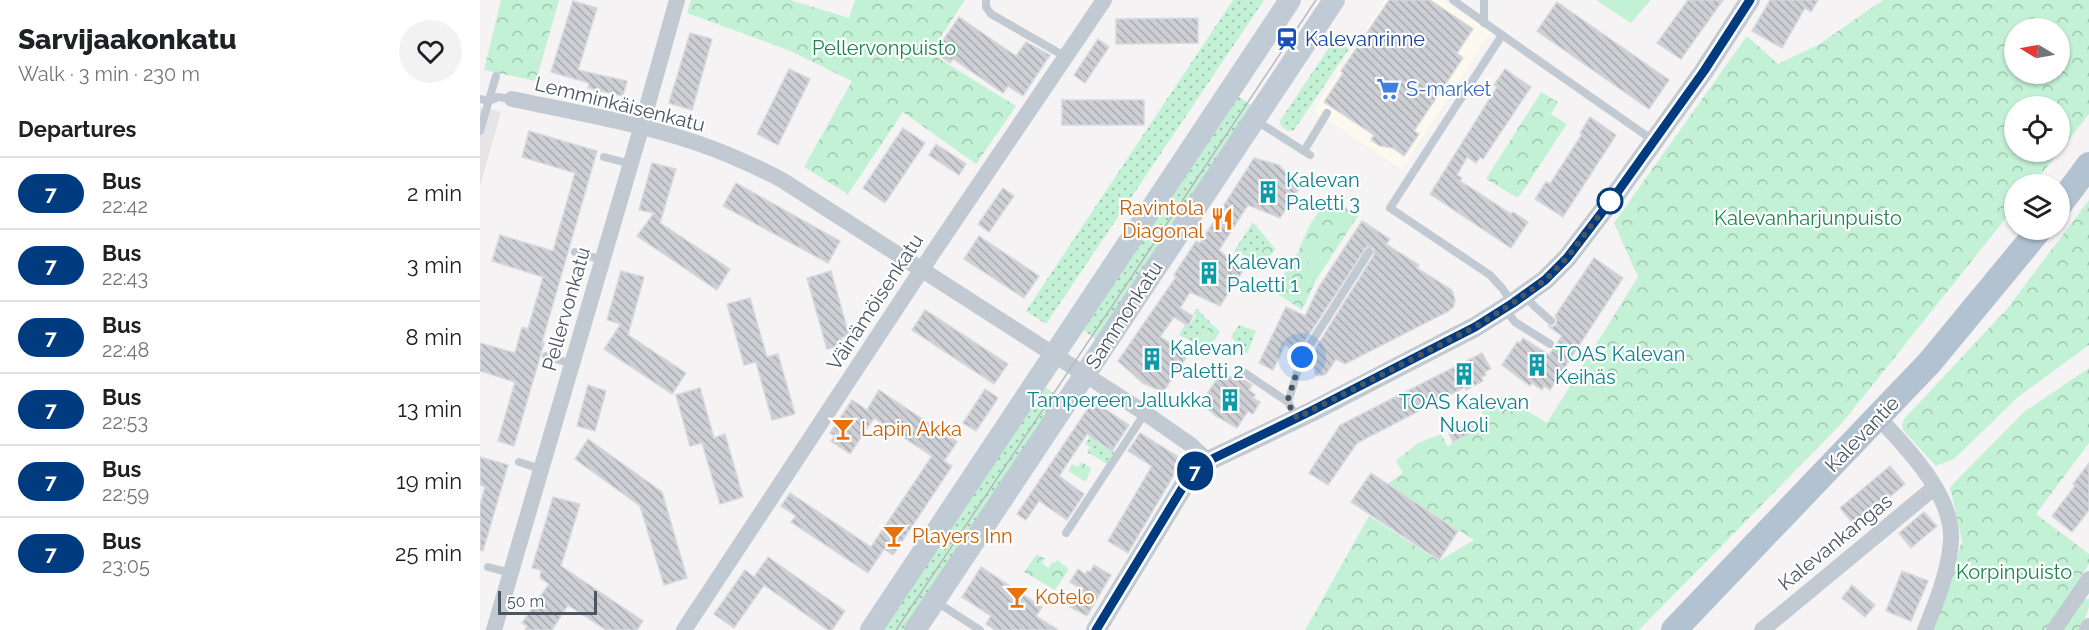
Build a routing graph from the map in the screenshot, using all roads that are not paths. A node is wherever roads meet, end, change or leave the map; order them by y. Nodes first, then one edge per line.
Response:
1 (677, 0) edge
2 (986, 0) edge
3 (1104, 0) edge
4 (1290, 0) edge
5 (1334, 0) edge
6 (1453, 0) edge
7 (1484, 0) edge
8 (1750, 0) edge
9 (1484, 23) junction
10 (1502, 35) junction
11 (1066, 57) junction
12 (496, 76) dead end
13 (512, 99) joint
14 (484, 100) edge
15 (1327, 113) dead end
16 (1255, 120) junction
17 (642, 127) junction
18 (480, 131) edge
19 (1654, 141) junction
20 (604, 157) dead end
21 (631, 164) junction
22 (2089, 165) edge
23 (2070, 191) edge
24 (2031, 240) edge
25 (575, 252) dead end
26 (1369, 252) dead end
27 (603, 260) junction
28 (922, 269) junction
29 (1514, 302) junction
30 (1551, 321) dead end
31 (1550, 344) dead end
32 (546, 356) dead end
33 (1054, 356) junction
34 (572, 364) junction
35 (1242, 371) dead end
36 (1085, 374) junction
37 (1292, 410) junction
38 (1145, 413) junction
39 (1878, 417) junction
40 (1208, 461) junction
41 (519, 462) dead end
42 (541, 469) junction
43 (1935, 487) junction
44 (1066, 533) dead end
45 (488, 567) dead end
46 (510, 573) junction
47 (2089, 579) edge
48 (935, 600) junction
49 (2089, 626) edge
50 (494, 630) edge
51 (684, 630) edge
52 (871, 630) edge
53 (915, 630) edge
54 (980, 630) edge
55 (1096, 630) edge
56 (1674, 630) edge
57 (1762, 630) edge
58 (1925, 630) edge
59 (2054, 630) edge
60 (2087, 630) edge

1 - 17 street, Pellervonkatu
2 - 11 lane
3 - 11 street, Väinämöisenkatu
4 - 33 main road, Sammonkatu
5 - 16 main road, Sammonkatu
6 - 9 lane
7 - 9 lane
8 - 19 street
9 - 10 lane
10 - 19 lane
10 - 29 lane
11 - 28 street, Väinämöisenkatu
12 - 14 lane
13 - 14 lane
13 - 17 street, Lemminkäisenkatu
14 - 18 lane
15 - 16 lane
16 - 36 main road, Sammonkatu
17 - 21 street, Pellervonkatu
17 - 28 street, Lemminkäisenkatu
19 - 29 street
20 - 21 lane
21 - 27 street, Pellervonkatu
22 - 23 main road
24 - 39 main road, Kalevantie
25 - 27 lane
26 - 37 lane
27 - 34 street, Pellervonkatu
28 - 33 street, Lemminkäisenkatu
28 - 51 street, Väinämöisenkatu
29 - 30 lane
29 - 31 lane
29 - 37 street
32 - 34 lane
33 - 36 street, Lemminkäisenkatu
33 - 52 main road, Sammonkatu
34 - 42 street, Pellervonkatu
35 - 37 lane
36 - 38 street, Lemminkäisenkatu
36 - 48 main road, Sammonkatu
37 - 40 street
38 - 40 street, Lemminkäisenkatu
38 - 44 lane
39 - 43 street
39 - 56 main road, Kalevantie
40 - 55 street
41 - 42 lane
42 - 46 street, Pellervonkatu
43 - 57 street, Kalevankangas
43 - 58 street
45 - 46 lane
46 - 50 street, Pellervonkatu
47 - 59 street
48 - 53 main road, Sammonkatu
48 - 54 lane
49 - 60 street

